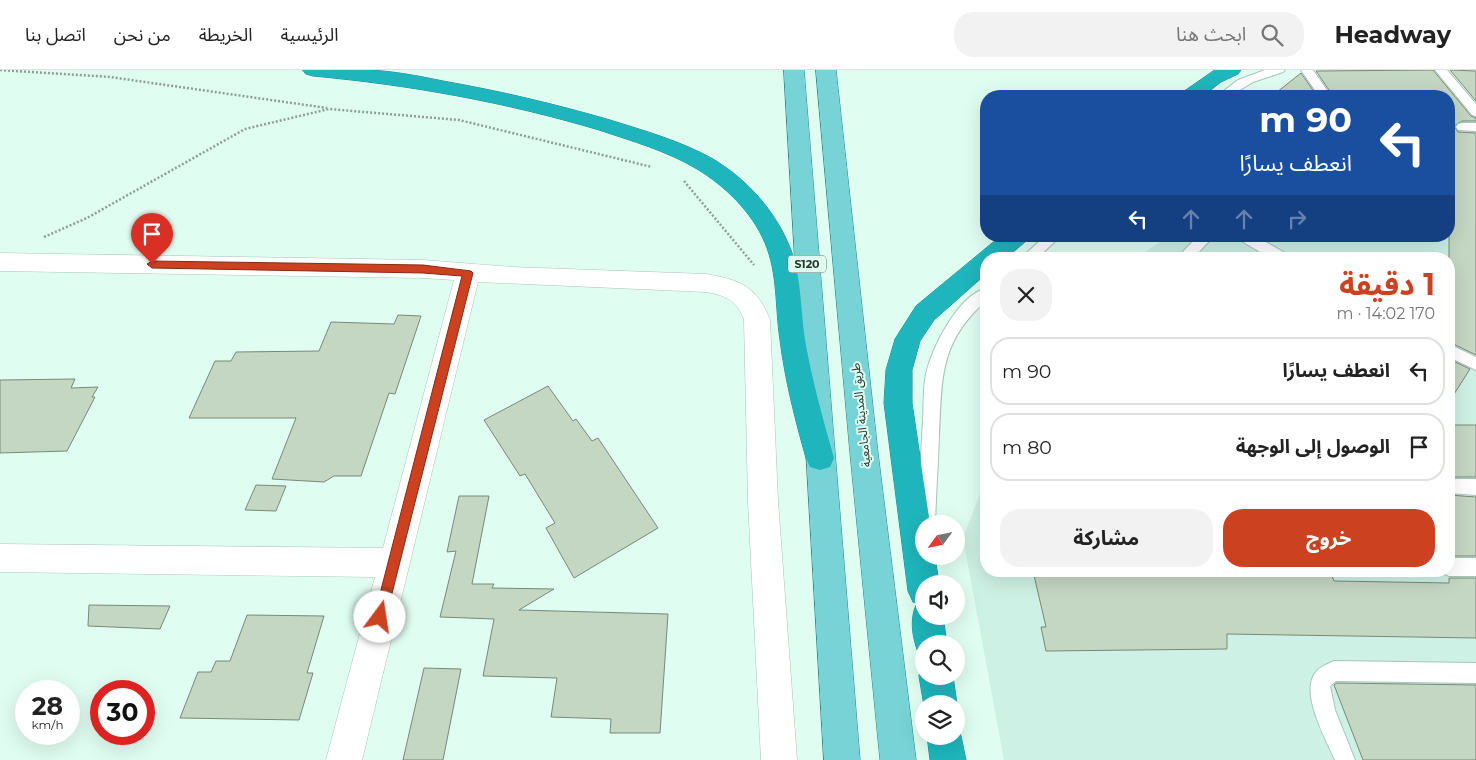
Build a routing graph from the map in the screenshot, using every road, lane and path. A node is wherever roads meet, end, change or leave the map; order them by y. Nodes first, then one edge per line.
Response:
1 (0, 70) edge
2 (314, 70) edge
3 (794, 70) edge
4 (826, 70) edge
5 (1231, 70) edge
6 (1279, 70) edge
7 (1307, 70) edge
8 (1441, 70) edge
9 (1198, 90) edge
10 (1231, 90) edge
11 (1321, 90) edge
12 (329, 109) junction
13 (1476, 112) edge
14 (1476, 126) edge
15 (1462, 127) dead end
16 (659, 169) dead end
17 (683, 180) dead end
18 (43, 237) dead end
19 (1009, 242) edge
20 (1047, 242) edge
21 (1201, 242) edge
22 (1254, 242) edge
23 (997, 252) edge
24 (1035, 252) edge
25 (1190, 252) edge
26 (1272, 252) edge
27 (0, 262) edge
28 (980, 266) edge
29 (468, 273) junction
30 (980, 298) edge
31 (753, 308) junction
32 (1455, 353) edge
33 (1476, 364) edge
34 (820, 458) junction
35 (1455, 486) edge
36 (1476, 487) edge
37 (926, 515) edge
38 (0, 558) edge
39 (394, 563) junction
40 (1455, 567) edge
41 (1476, 567) edge
42 (923, 573) edge
43 (1476, 673) edge
44 (946, 745) edge
45 (344, 760) edge
46 (779, 760) edge
47 (842, 760) edge
48 (898, 760) edge
49 (948, 760) edge
50 (1345, 760) edge

1 - 12 path
2 - 34 highway
3 - 34 main road, S120
4 - 48 main road, طريق المدينة الجامعية
5 - 9 highway
6 - 10 lane
7 - 11 lane
8 - 13 lane
12 - 16 path
12 - 18 path
14 - 15 lane
17 - 31 path
19 - 23 highway
20 - 24 lane
21 - 25 lane
22 - 26 lane
27 - 29 street
28 - 42 highway
29 - 31 street
29 - 39 street
30 - 37 lane
31 - 46 street
32 - 33 lane
34 - 47 main road, S120
35 - 36 lane
38 - 39 street
39 - 45 street
40 - 41 lane
43 - 50 lane
44 - 49 highway

